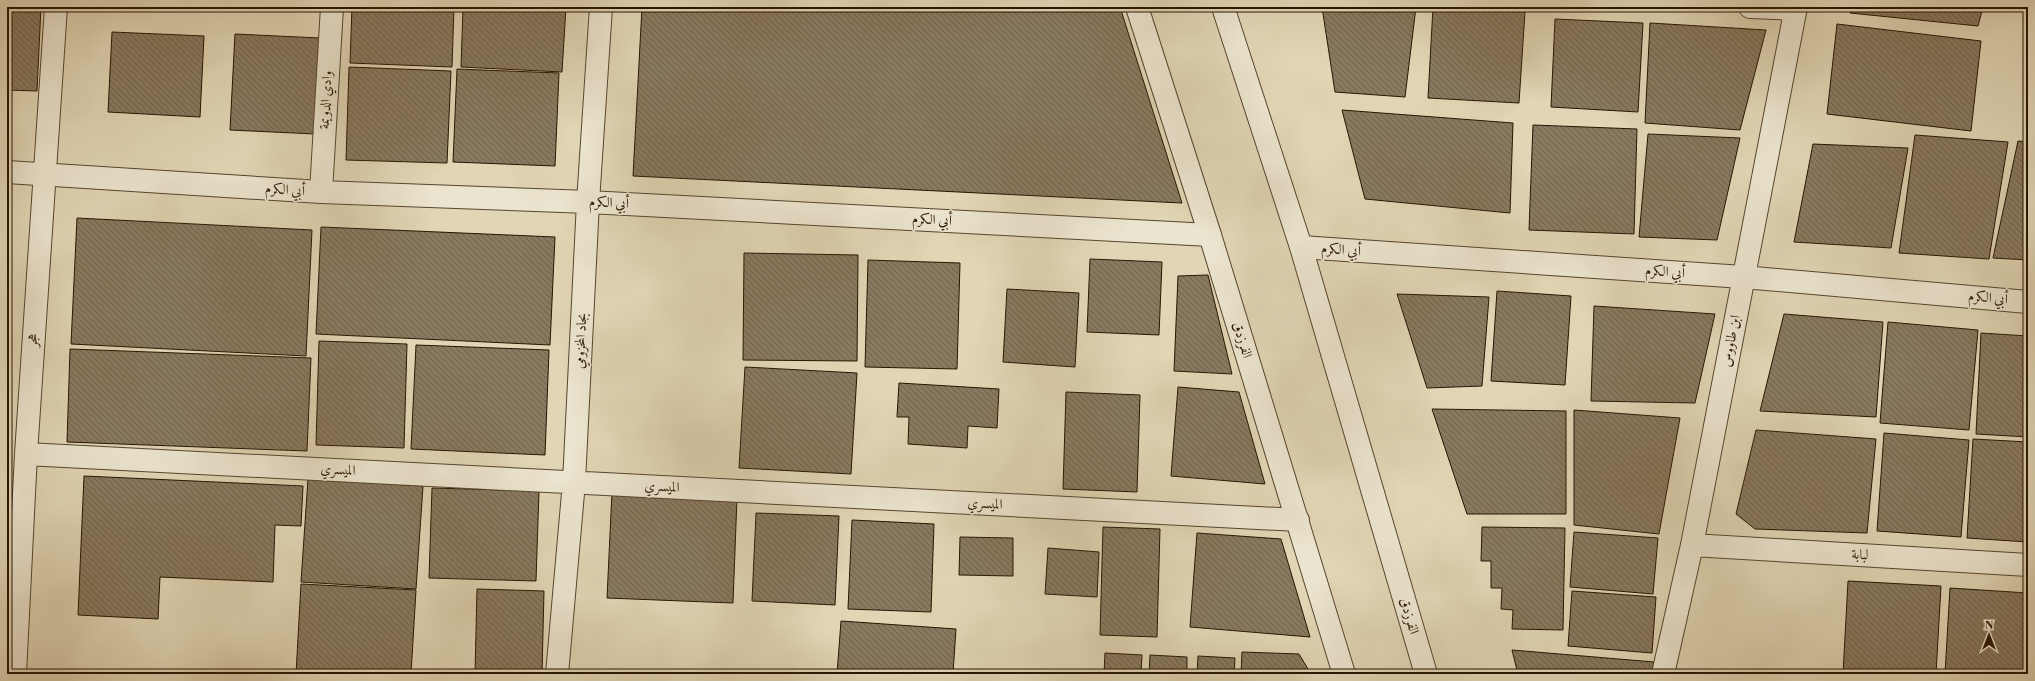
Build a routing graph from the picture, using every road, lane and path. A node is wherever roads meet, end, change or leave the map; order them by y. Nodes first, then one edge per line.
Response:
1 (56, 7) edge
2 (332, 7) edge
3 (601, 7) edge
4 (1137, 7) edge
5 (1223, 7) edge
6 (1750, 7) edge
7 (1796, 8) edge
8 (7, 172) edge
9 (43, 175) junction
10 (321, 192) junction
11 (588, 202) junction
12 (1210, 235) junction
13 (1301, 247) junction
14 (1743, 277) junction
15 (2028, 302) edge
16 (26, 454) junction
17 (574, 482) junction
18 (1298, 520) junction
19 (1692, 545) junction
20 (2028, 565) edge
21 (15, 674) edge
22 (557, 674) edge
23 (1344, 674) edge
24 (1426, 674) edge
25 (1663, 674) edge

1 - 9 street, هجر
2 - 10 street, وادي الدويمة
3 - 11 street, بجاد المخزومي
4 - 12 street, الفرزدق
5 - 13 street, الفرزدق
6 - 7 street
7 - 14 street, ابن طاووس
8 - 9 street, أبي الكرم
9 - 10 street, أبي الكرم
9 - 16 street, هجر
10 - 11 street, أبي الكرم
11 - 12 street, أبي الكرم
11 - 17 street, بجاد المخزومي
12 - 18 street, الفرزدق
13 - 14 street, أبي الكرم
13 - 24 street, الفرزدق
14 - 15 street, أبي الكرم
14 - 19 street, ابن طاووس
16 - 17 street, الميسري
16 - 21 street, هجر
17 - 18 street, الميسري
17 - 22 street, بجاد المخزومي
18 - 23 street, الفرزدق
19 - 20 street, لبابة
19 - 25 street, ابن طاووس

